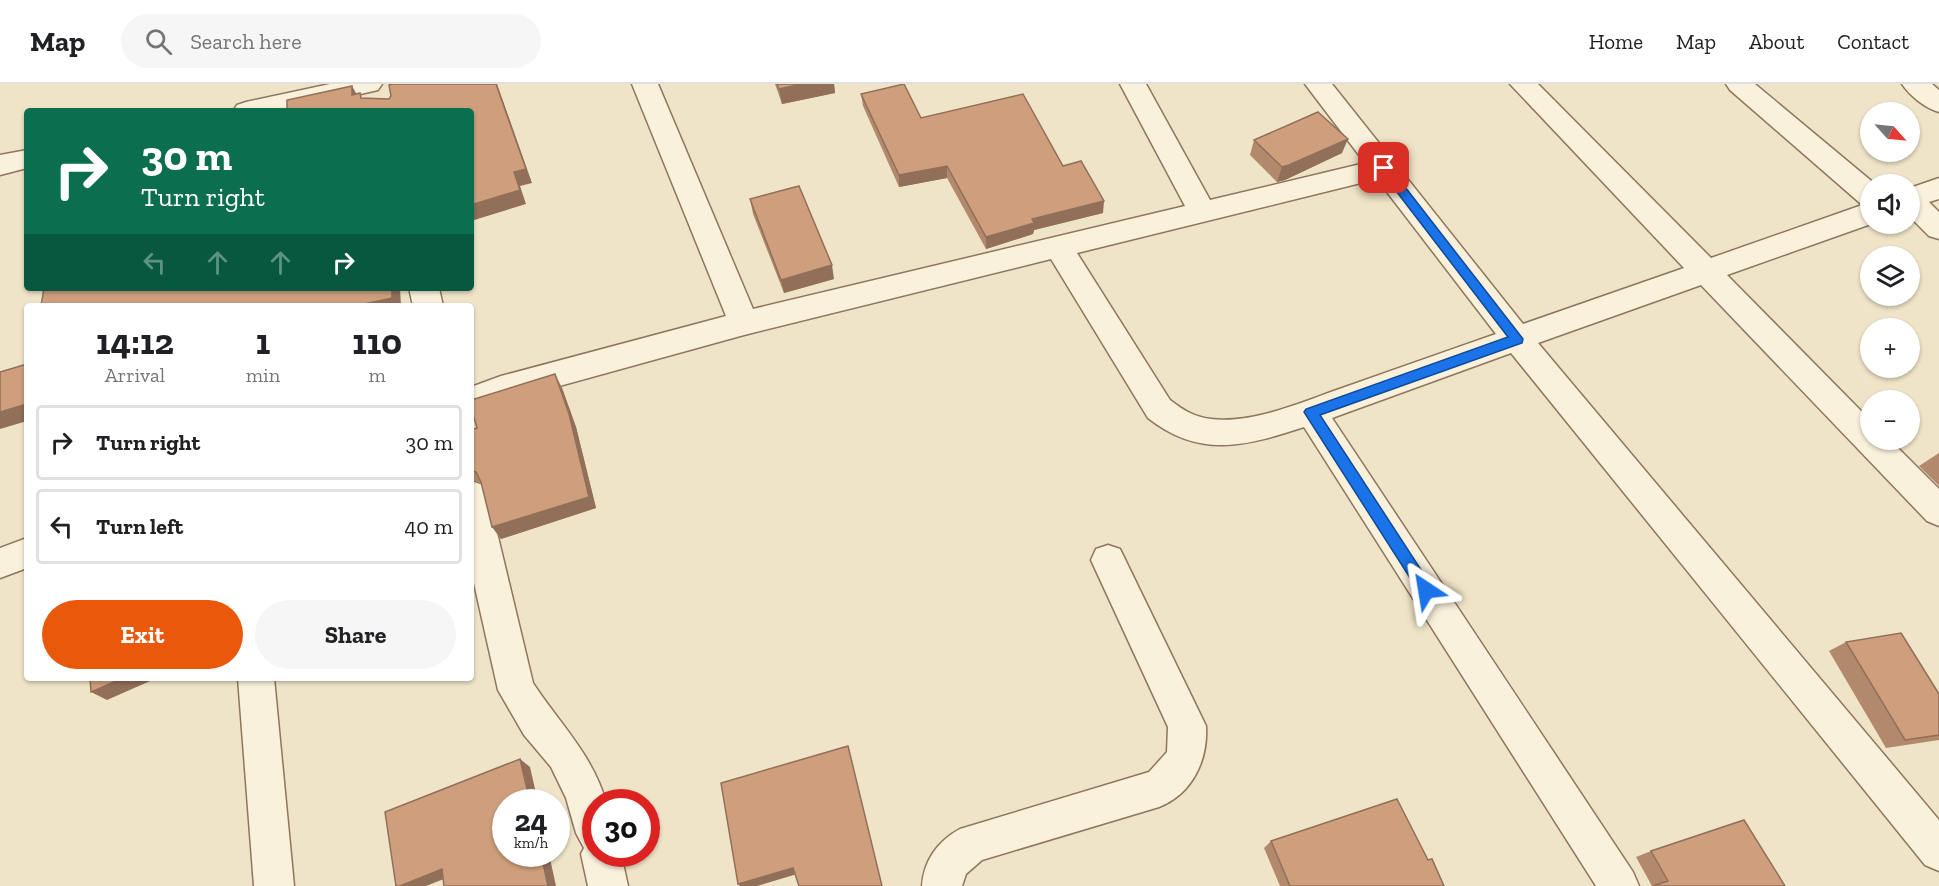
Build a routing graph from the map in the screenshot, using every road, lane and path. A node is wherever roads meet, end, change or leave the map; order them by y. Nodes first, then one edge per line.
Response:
1 (645, 84) edge
2 (1133, 84) edge
3 (1318, 84) edge
4 (1523, 84) edge
5 (1739, 84) edge
6 (1915, 84) edge
7 (377, 90) edge
8 (1939, 103) edge
9 (265, 108) edge
10 (24, 160) edge
11 (0, 165) edge
12 (1384, 168) junction
13 (1860, 187) edge
14 (1939, 188) edge
15 (1920, 196) edge
16 (1920, 210) edge
17 (1202, 211) junction
18 (1860, 217) edge
19 (1939, 229) edge
20 (1058, 246) junction
21 (1707, 272) junction
22 (744, 323) junction
23 (1517, 339) junction
24 (474, 399) edge
25 (1311, 412) junction
26 (474, 508) edge
27 (1939, 511) edge
28 (24, 554) edge
29 (1108, 560) dead end
30 (0, 563) edge
31 (256, 681) edge
32 (582, 789) edge
33 (1939, 851) edge
34 (604, 867) edge
35 (274, 886) edge
36 (608, 886) edge
37 (942, 886) edge
38 (1618, 886) edge

1 - 22 street
2 - 17 street
3 - 12 street
4 - 21 street
5 - 13 street
6 - 8 street
7 - 9 street
10 - 11 street
12 - 17 street
12 - 23 street
14 - 15 street
16 - 19 street
17 - 20 street
18 - 21 street
20 - 22 street
20 - 25 street
21 - 23 street
21 - 27 street
22 - 24 street
23 - 25 street
23 - 33 street
25 - 38 street
26 - 32 street
28 - 30 street
29 - 37 street
31 - 35 street
34 - 36 street

